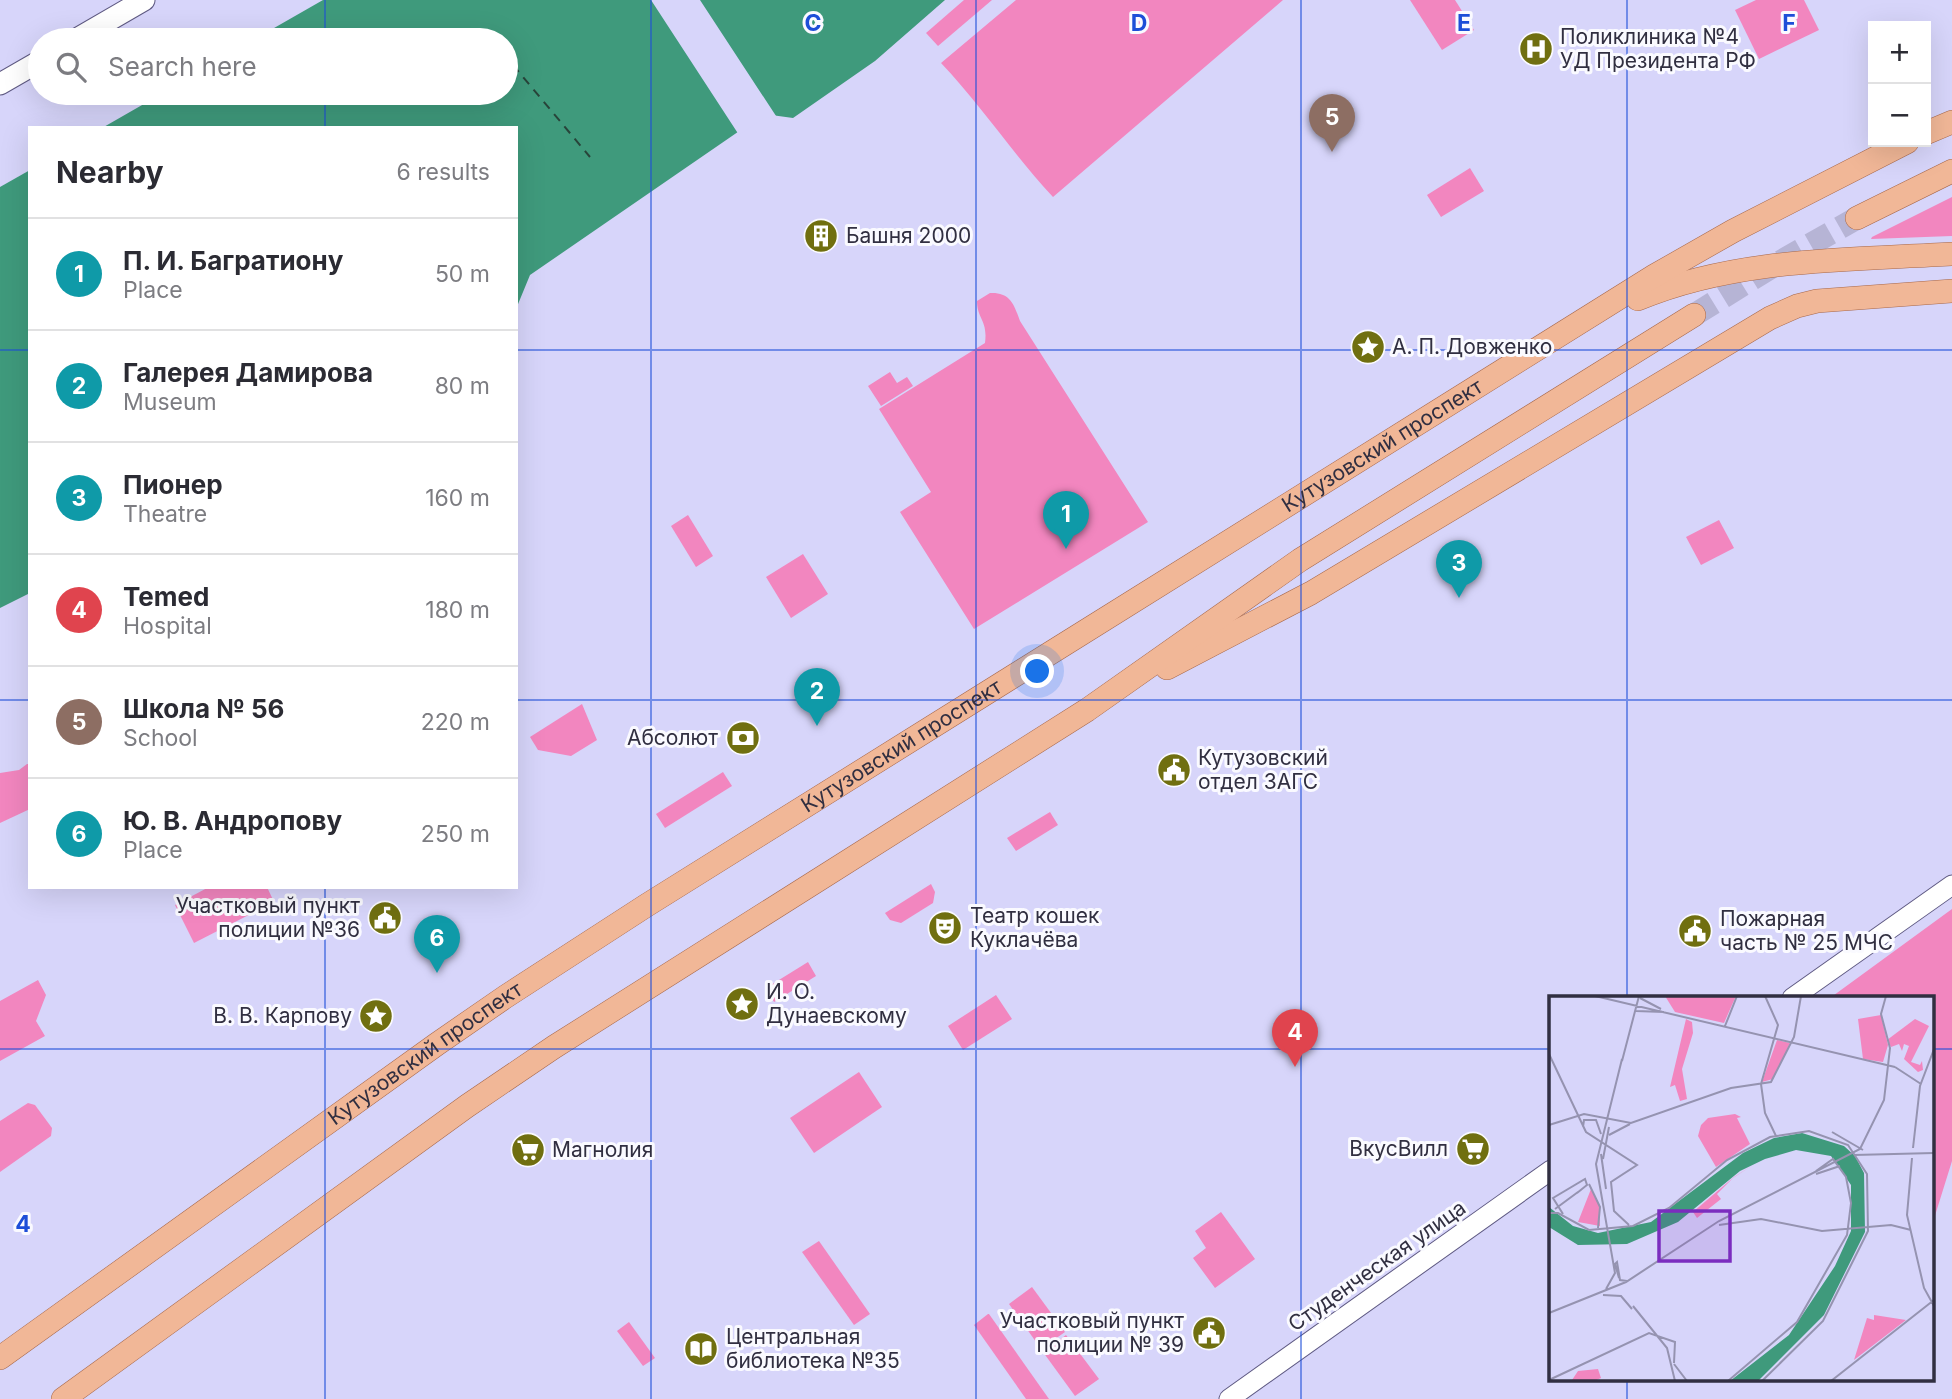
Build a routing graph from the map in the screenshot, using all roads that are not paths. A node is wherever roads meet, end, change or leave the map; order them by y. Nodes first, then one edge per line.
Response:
1 (144, 0) edge
2 (96, 28) edge
3 (28, 68) edge
4 (0, 85) edge
5 (1952, 121) edge
6 (1931, 132) edge
7 (1898, 147) edge
8 (1952, 171) edge
9 (1857, 218) tunnel mouth
10 (1952, 254) edge
11 (1952, 291) edge
12 (1694, 316) tunnel mouth
13 (1571, 326) junction
14 (1087, 710) junction
15 (1952, 885) edge
16 (1795, 996) edge
17 (1549, 1171) edge
18 (0, 1358) edge
19 (63, 1399) edge
20 (1229, 1399) edge

1 - 2 main road
3 - 4 main road
5 - 6 main road
7 - 13 main road, Кутузовский проспект
8 - 9 main road
10 - 13 main road
11 - 14 main road
12 - 14 main road
13 - 18 main road, Кутузовский проспект
14 - 19 main road
15 - 16 street
17 - 20 street, Студенческая улица

